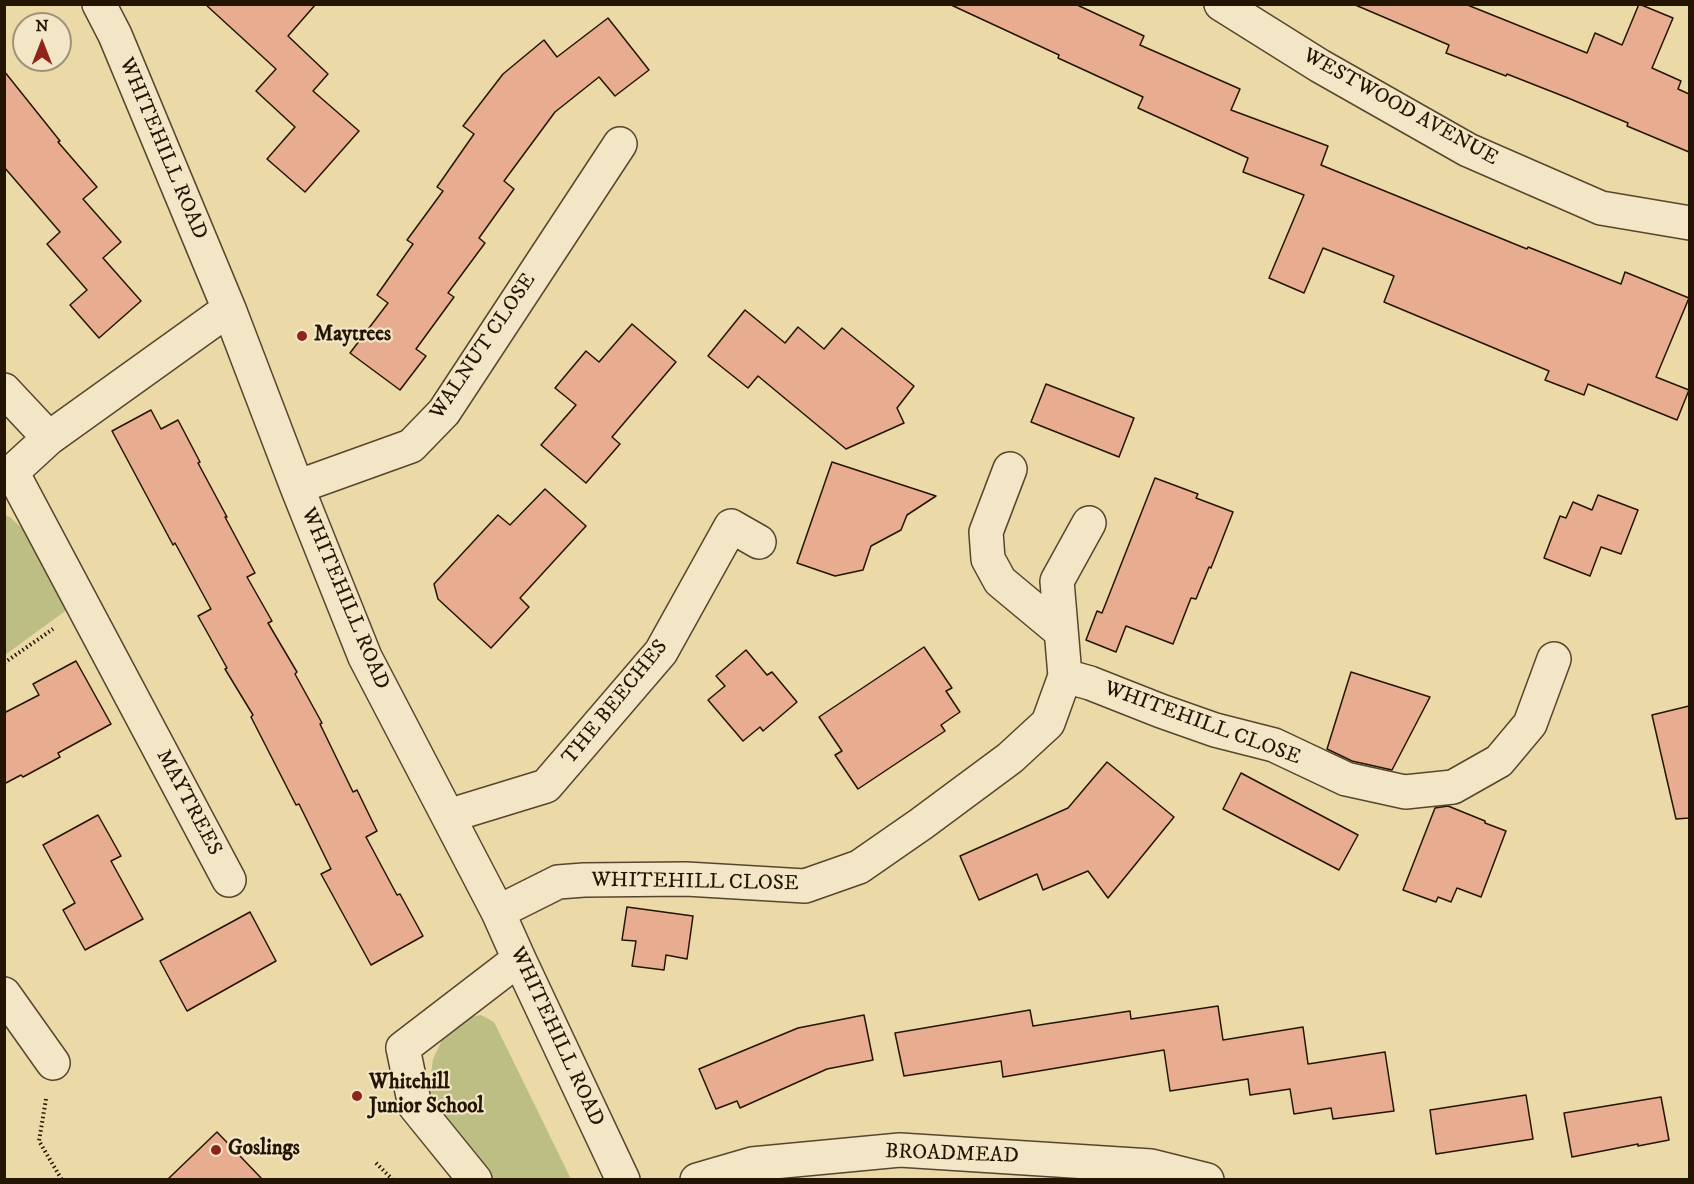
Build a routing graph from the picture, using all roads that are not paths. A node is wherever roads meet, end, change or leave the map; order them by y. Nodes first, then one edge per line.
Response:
1 (99, 4) edge
2 (1221, 4) edge
3 (620, 144) dead end
4 (1689, 222) edge
5 (229, 309) junction
6 (4, 390) edge
7 (49, 438) junction
8 (1010, 469) dead end
9 (8, 473) edge
10 (297, 487) junction
11 (1089, 524) dead end
12 (733, 527) dead end
13 (1060, 631) junction
14 (1554, 659) dead end
15 (1065, 676) junction
16 (448, 816) junction
17 (229, 880) dead end
18 (498, 912) junction
19 (519, 959) junction
20 (4, 994) edge
21 (53, 1063) road end
22 (475, 1179) edge
23 (623, 1179) edge
24 (698, 1179) edge
25 (1207, 1179) edge

1 - 5 street, WHITEHILL ROAD
2 - 4 street, WESTWOOD AVENUE
3 - 10 street, WALNUT CLOSE
5 - 7 street, MAYTREES
5 - 10 street, WHITEHILL ROAD
6 - 7 street
7 - 9 street, MAYTREES
8 - 13 street
9 - 17 street, MAYTREES
10 - 16 street, WHITEHILL ROAD
11 - 13 street, WHITEHILL CLOSE
12 - 16 street, THE BEECHES
13 - 15 street, WHITEHILL CLOSE
14 - 15 street, WHITEHILL CLOSE
15 - 18 street, WHITEHILL CLOSE
16 - 18 street, WHITEHILL ROAD
18 - 19 street, WHITEHILL ROAD
19 - 22 street
19 - 23 street, WHITEHILL ROAD
20 - 21 street
24 - 25 street, BROADMEAD

